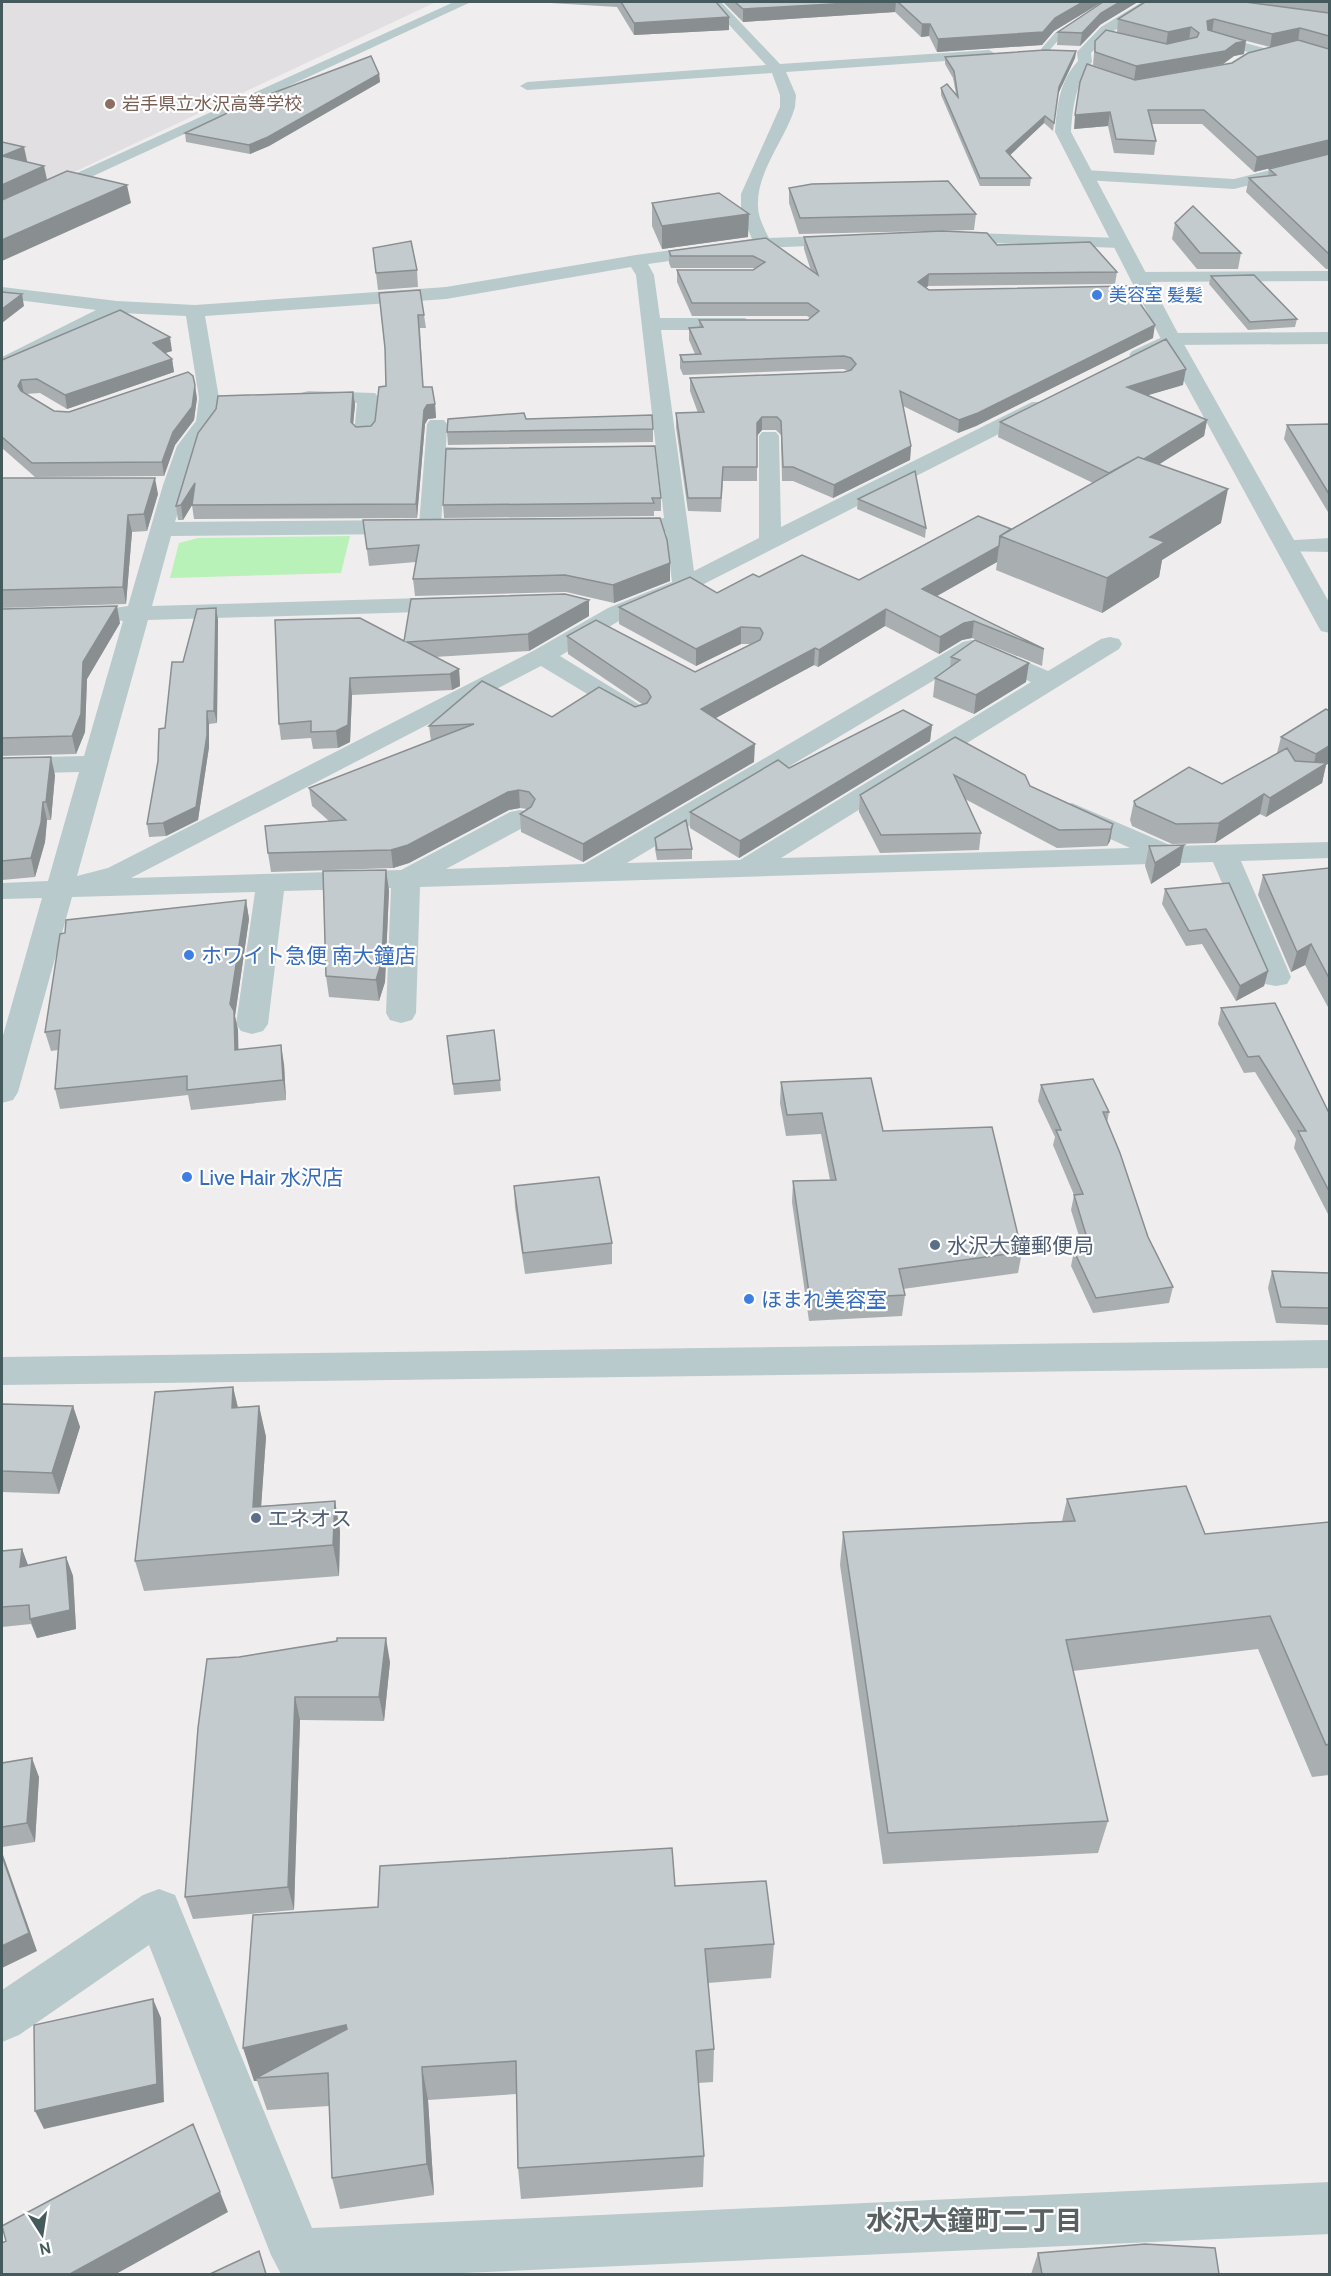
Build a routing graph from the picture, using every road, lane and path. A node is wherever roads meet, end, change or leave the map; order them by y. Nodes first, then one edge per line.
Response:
1 (464, 2) edge
2 (714, 2) edge
3 (1110, 2) edge
4 (1150, 2) edge
5 (1100, 36) junction
6 (1212, 38) edge
7 (1120, 39) edge
8 (1288, 49) edge
9 (1039, 51) joint
10 (1084, 52) junction
11 (1010, 53) edge
12 (1270, 54) junction
13 (1240, 62) edge
14 (1078, 68) junction
15 (776, 69) junction
16 (1097, 72) edge
17 (527, 86) dead end
18 (1329, 160) edge
19 (1085, 175) junction
20 (2, 213) edge
21 (929, 237) edge
22 (869, 239) edge
23 (762, 243) junction
24 (1120, 243) junction
25 (640, 268) junction
26 (666, 275) dead end
27 (1328, 278) edge
28 (1144, 285) junction
29 (2, 292) edge
30 (1125, 292) edge
31 (117, 308) junction
32 (195, 311) junction
33 (651, 324) junction
34 (762, 324) edge
35 (1329, 338) edge
36 (1171, 339) junction
37 (2, 364) edge
38 (1119, 365) edge
39 (205, 371) junction
40 (183, 378) edge
41 (681, 383) dead end
42 (658, 384) junction
43 (288, 397) edge
44 (209, 398) junction
45 (232, 398) edge
46 (1055, 398) edge
47 (437, 424) dead end
48 (364, 434) edge
49 (769, 436) dead end
50 (644, 450) edge
51 (667, 450) junction
52 (516, 453) edge
53 (435, 454) junction
54 (150, 485) edge
55 (174, 485) junction
56 (594, 525) edge
57 (676, 525) junction
58 (454, 526) edge
59 (430, 527) junction
60 (161, 529) junction
61 (770, 542) junction
62 (1329, 545) edge
63 (1286, 546) junction
64 (684, 585) junction
65 (482, 603) edge
66 (137, 613) junction
67 (92, 614) edge
68 (1329, 626) edge
69 (1110, 644) dead end
70 (542, 656) junction
71 (1049, 681) junction
72 (636, 714) edge
73 (94, 764) junction
74 (2, 766) edge
75 (1048, 799) edge
76 (520, 818) dead end
77 (1329, 850) edge
78 (1224, 854) junction
79 (1169, 855) junction
80 (747, 868) junction
81 (590, 873) junction
82 (406, 879) junction
83 (271, 883) junction
84 (58, 890) junction
85 (2, 891) edge
86 (1276, 977) dead end
87 (400, 1013) dead end
88 (252, 1024) dead end
89 (2, 1092) edge
90 (1329, 1354) edge
91 (2, 1371) edge
92 (2, 2018) edge
93 (1329, 2208) edge
94 (301, 2265) edge

1 - 20 street
2 - 15 street
3 - 9 lane
4 - 5 street
5 - 7 street
5 - 10 street
6 - 12 street
8 - 12 street
9 - 10 street
10 - 14 street
11 - 15 street
12 - 13 street
14 - 16 street
14 - 19 street
15 - 17 street
15 - 23 street
18 - 19 street
19 - 24 street
21 - 24 street
22 - 23 street
23 - 25 street
24 - 28 street
25 - 26 street
25 - 32 street
25 - 33 street
27 - 28 street
28 - 30 street
28 - 36 street
29 - 31 street
31 - 32 street
31 - 37 street
32 - 39 street
33 - 34 street
33 - 42 street
35 - 36 street
36 - 38 street
36 - 63 street
39 - 40 street
39 - 44 street
41 - 42 street
42 - 51 street
43 - 48 street
44 - 45 street
44 - 55 street
46 - 61 street
47 - 53 street
49 - 61 street
50 - 51 street
51 - 57 street
52 - 53 street
53 - 59 street
54 - 55 street
55 - 60 street
56 - 57 street
57 - 64 street
58 - 59 street
59 - 60 street
60 - 66 street
61 - 64 street
62 - 63 street
63 - 68 street
64 - 70 street
65 - 66 street
66 - 67 street
66 - 73 street
69 - 71 street
70 - 72 street
70 - 84 street
71 - 80 street
71 - 81 street
73 - 74 street
73 - 84 street
75 - 79 street
76 - 82 street
77 - 78 street
78 - 79 street
78 - 86 street
79 - 80 street
80 - 81 street
81 - 82 street
82 - 83 street
82 - 87 street
83 - 84 street
83 - 88 street
84 - 85 street
84 - 89 street
90 - 91 street
92 - 94 street
93 - 94 street

